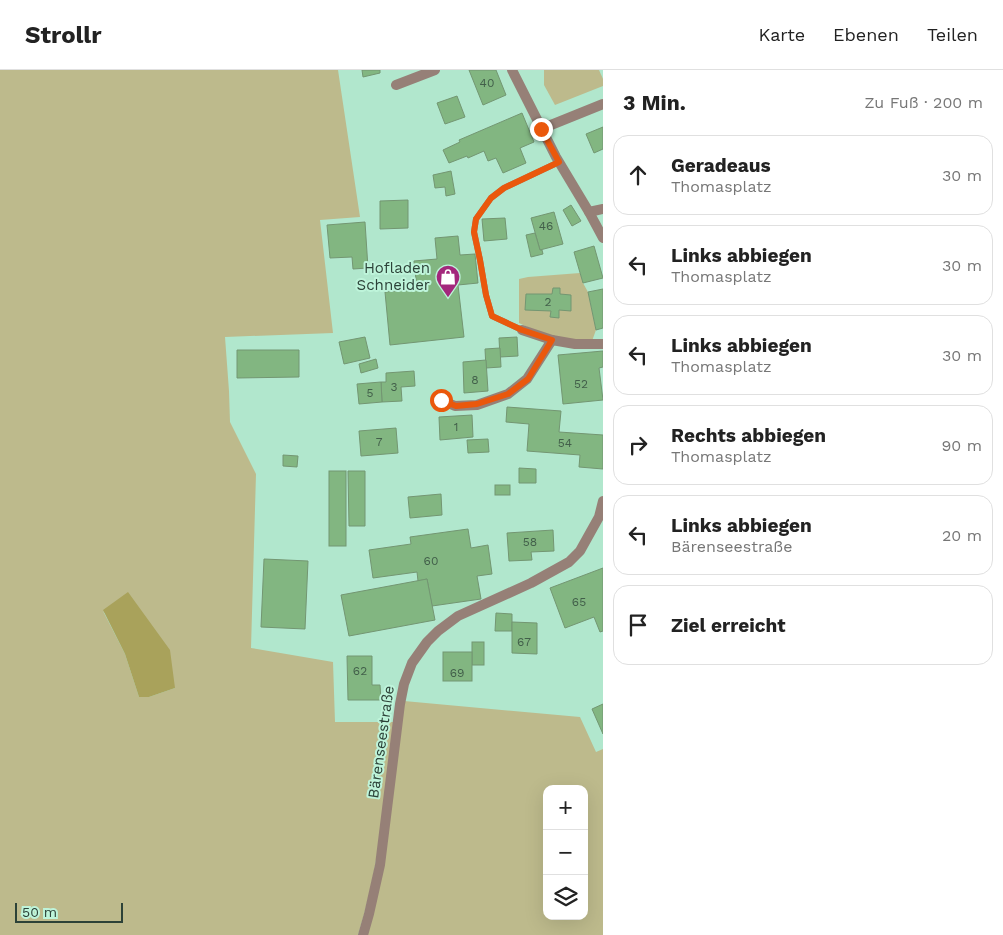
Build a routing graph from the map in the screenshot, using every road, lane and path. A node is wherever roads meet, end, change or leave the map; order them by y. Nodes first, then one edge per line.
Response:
1 (435, 70) edge
2 (512, 70) edge
3 (396, 85) dead end
4 (603, 104) edge
5 (541, 129) junction
6 (559, 162) junction
7 (603, 209) edge
8 (589, 212) junction
9 (603, 238) edge
10 (522, 330) joint
11 (552, 340) junction
12 (603, 344) edge
13 (439, 399) dead end
14 (603, 501) edge
15 (362, 935) edge

1 - 3 street
2 - 5 street
4 - 5 street
5 - 6 street
6 - 8 street
6 - 10 lane
7 - 8 street
8 - 9 street
10 - 11 street
11 - 12 street
11 - 13 street
14 - 15 street, Bärenseestraße

